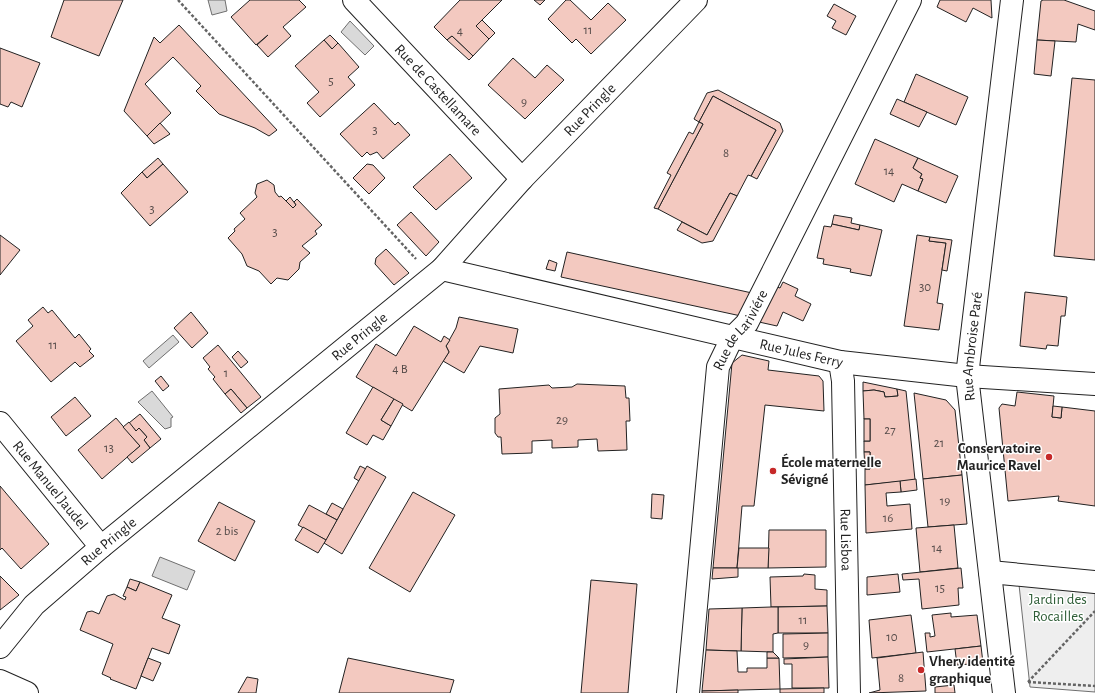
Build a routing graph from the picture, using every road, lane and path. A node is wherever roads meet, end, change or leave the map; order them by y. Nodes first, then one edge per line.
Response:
1 (178, 0) edge
2 (354, 0) edge
3 (696, 0) edge
4 (910, 0) edge
5 (1012, 0) edge
6 (522, 179) junction
7 (438, 273) junction
8 (732, 338) junction
9 (840, 362) junction
10 (967, 376) junction
11 (1095, 384) edge
12 (0, 423) edge
13 (101, 547) junction
14 (990, 572) junction
15 (1095, 582) edge
16 (1095, 611) edge
17 (0, 647) edge
18 (0, 681) edge
19 (1028, 682) junction
20 (1095, 686) edge
21 (1014, 690) edge
22 (27, 693) edge
23 (688, 693) edge
24 (849, 693) edge

1 - 7 path
2 - 6 street, Rue de Castellamare
3 - 6 street, Rue Pringle
4 - 8 street, Rue de Lariviére
5 - 10 street, Rue Ambroise Paré
6 - 7 street, Rue Pringle
7 - 8 street, Rue Jules Ferry
7 - 13 street, Rue Pringle
8 - 9 street, Rue Jules Ferry
8 - 23 street, Rue de Lariviére
9 - 10 street, Rue Jules Ferry
9 - 24 street, Rue Lisboa
10 - 11 street, Rue Jules Ferry
10 - 14 street, Rue Ambroise Paré
12 - 13 street, Rue Manuel Jaudel
13 - 17 street, Rue Pringle
14 - 15 street
14 - 21 street, Rue Ambroise Paré
16 - 19 path
18 - 22 street
19 - 20 path
19 - 21 path

